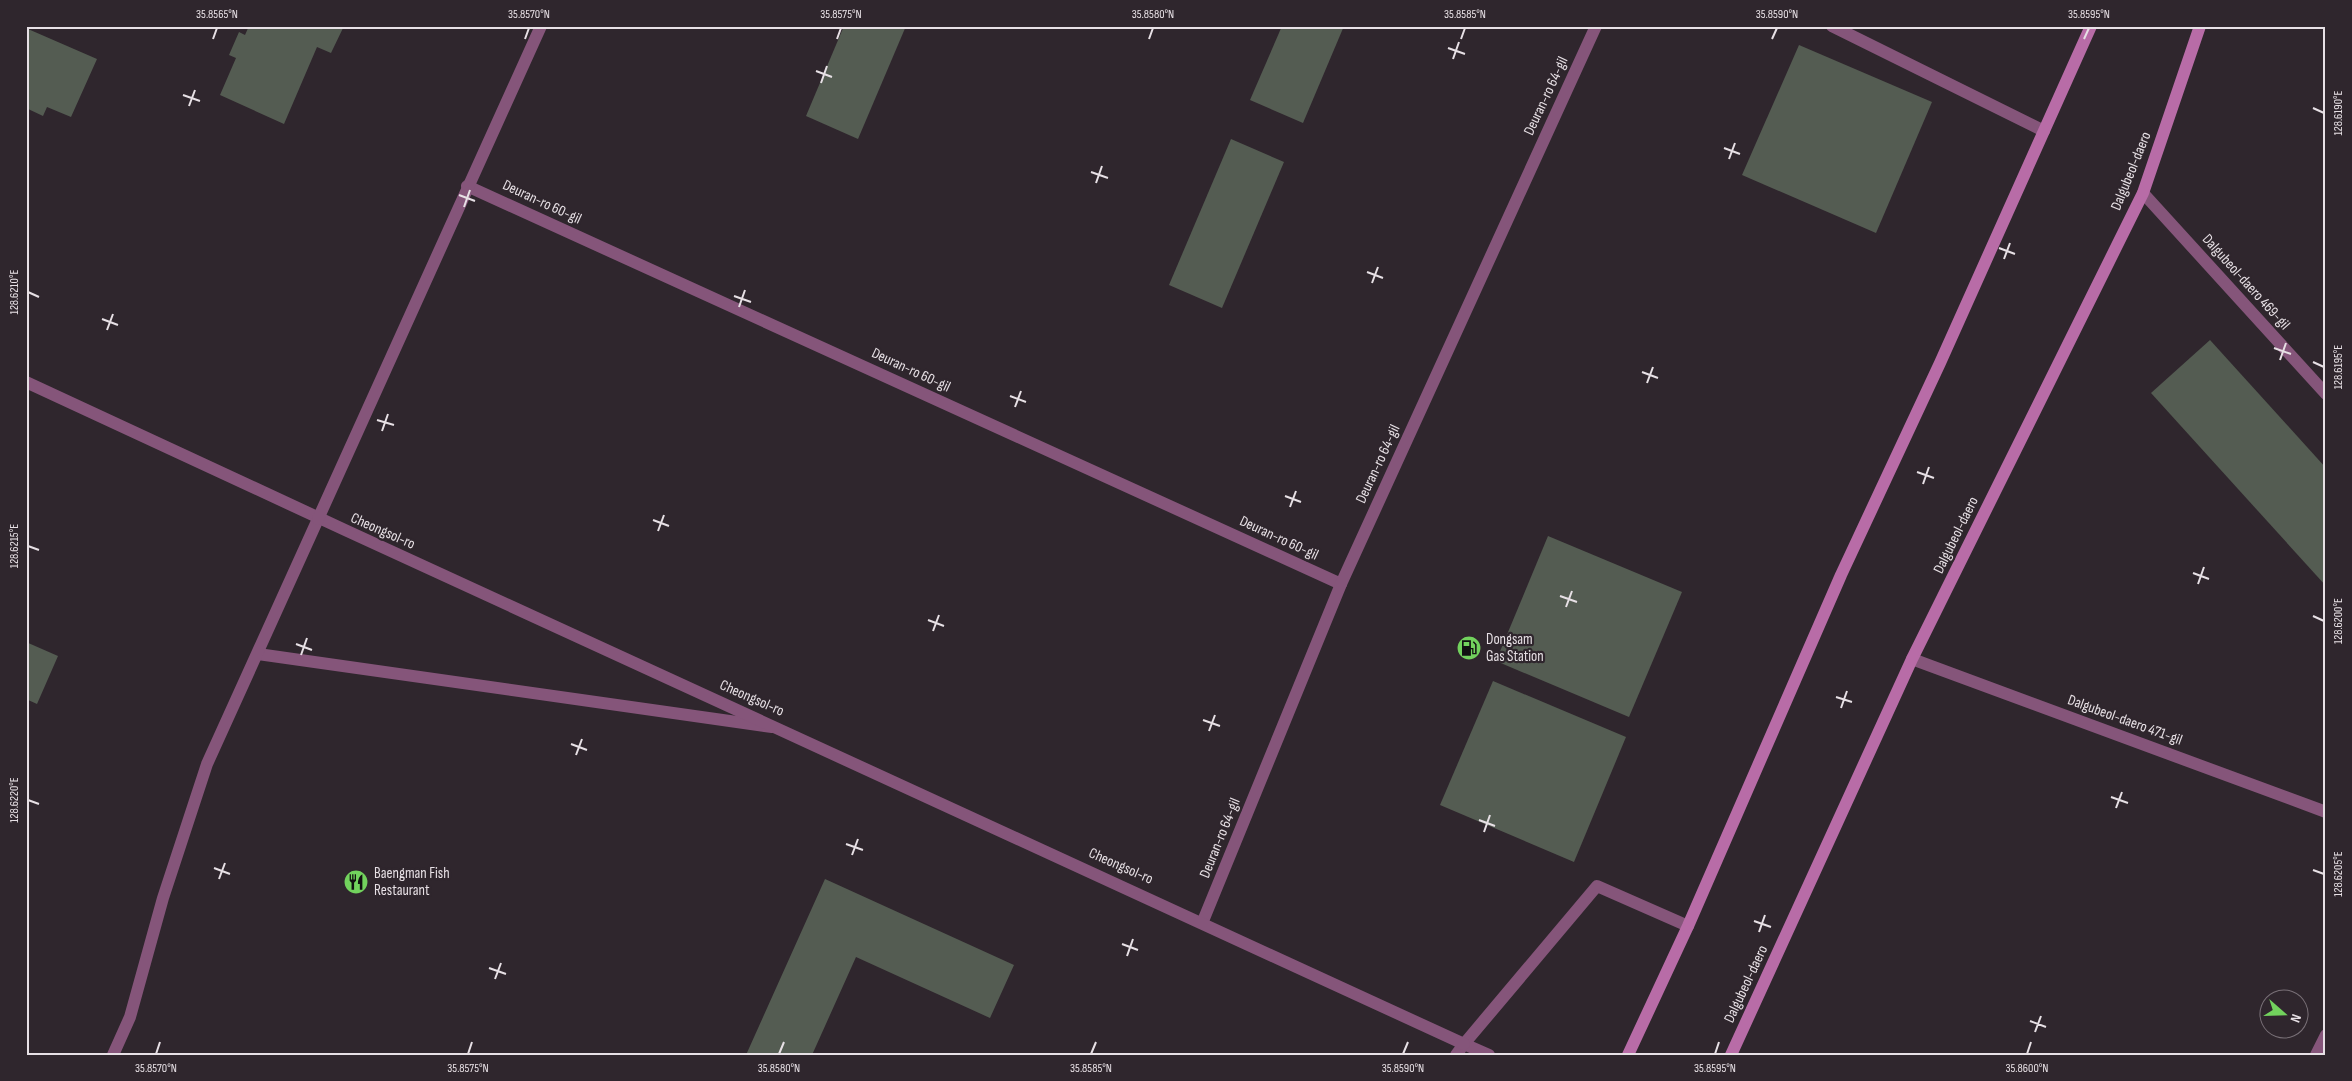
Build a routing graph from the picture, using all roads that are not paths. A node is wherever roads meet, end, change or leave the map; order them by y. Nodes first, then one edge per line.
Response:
1 (541, 26) edge
2 (1596, 26) edge
3 (1832, 26) edge
4 (2091, 26) edge
5 (2200, 26) edge
6 (2044, 130) junction
7 (467, 186) junction
8 (2143, 193) junction
9 (26, 382) edge
10 (2326, 394) edge
11 (318, 519) junction
12 (1341, 584) junction
13 (258, 654) junction
14 (1912, 659) junction
15 (779, 728) junction
16 (2326, 812) edge
17 (1203, 921) junction
18 (1688, 926) junction
19 (2326, 1035) edge
20 (1464, 1044) junction
21 (113, 1055) edge
22 (1456, 1055) edge
23 (1489, 1055) edge
24 (1628, 1055) edge
25 (1731, 1055) edge
26 (2316, 1055) edge

1 - 7 street
2 - 12 street, Deuran-ro 64-gil
3 - 6 street
4 - 6 main road
5 - 8 main road, Dalgubeol-daero
6 - 18 main road
7 - 11 street
7 - 12 street, Deuran-ro 60-gil
8 - 10 street, Dalgubeol-daero 469-gil
8 - 14 main road, Dalgubeol-daero
9 - 11 street, Cheongsol-ro
11 - 13 street
11 - 15 street, Cheongsol-ro
12 - 17 street, Deuran-ro 64-gil
13 - 15 street
13 - 21 street
14 - 16 street, Dalgubeol-daero 471-gil
14 - 25 main road, Dalgubeol-daero
15 - 17 street, Cheongsol-ro
17 - 20 street, Cheongsol-ro
18 - 20 street
18 - 24 main road
19 - 26 street
20 - 22 street
20 - 23 street, Cheongsol-ro

